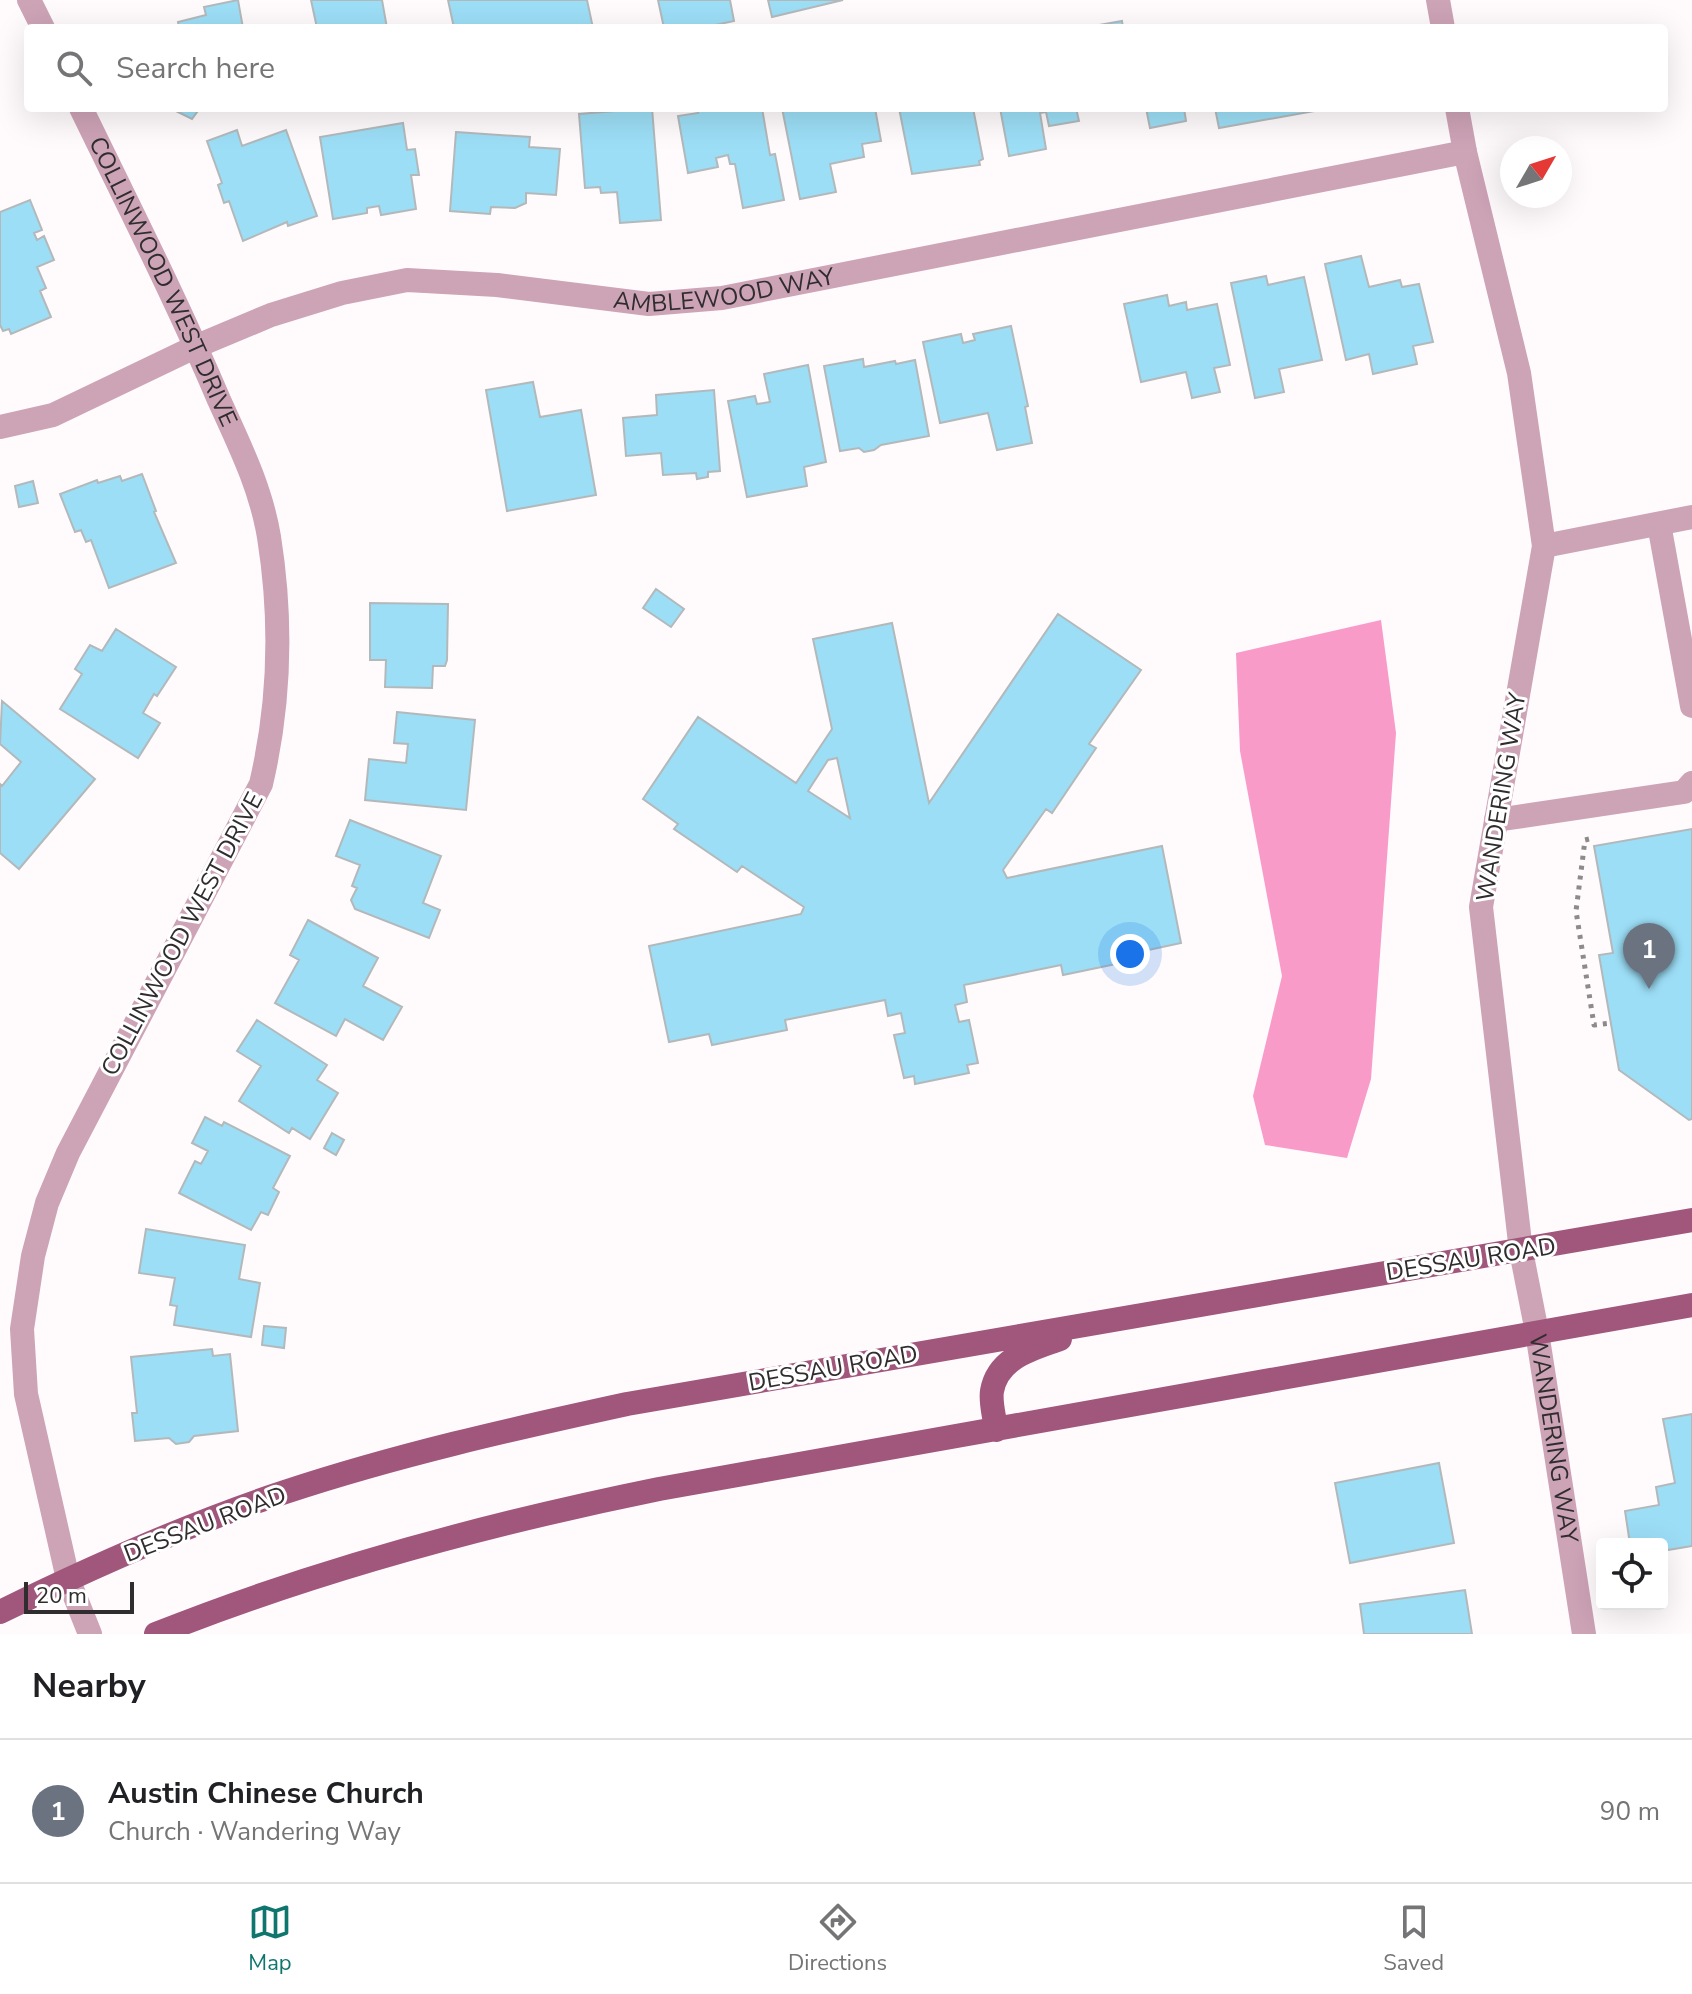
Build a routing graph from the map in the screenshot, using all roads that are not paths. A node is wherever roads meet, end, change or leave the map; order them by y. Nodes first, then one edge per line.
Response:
1 (29, 0) edge
2 (1438, 0) edge
3 (41, 24) edge
4 (1442, 24) edge
5 (83, 112) edge
6 (1458, 112) edge
7 (1465, 152) junction
8 (197, 346) junction
9 (0, 427) edge
10 (1692, 517) edge
11 (1659, 524) junction
12 (1544, 546) junction
13 (1692, 706) edge
14 (1692, 783) edge
15 (1496, 820) junction
16 (1692, 1220) edge
17 (1521, 1251) junction
18 (1692, 1305) edge
19 (1119, 1318) junction
20 (1537, 1332) junction
21 (996, 1430) junction
22 (68, 1579) junction
23 (0, 1612) edge
24 (90, 1634) edge
25 (156, 1634) edge
26 (1584, 1634) edge

1 - 3 street
2 - 4 street
5 - 8 street, COLLINWOOD WEST DRIVE
6 - 7 street, WANDERING WAY
7 - 8 street, AMBLEWOOD WAY
7 - 12 street, WANDERING WAY
8 - 9 street, AMBLEWOOD WAY
8 - 22 street, COLLINWOOD WEST DRIVE
10 - 11 street
11 - 12 street
11 - 13 street
12 - 15 street, WANDERING WAY
14 - 15 street
15 - 17 street, WANDERING WAY
16 - 17 main road, DESSAU ROAD
17 - 19 main road, DESSAU ROAD
17 - 20 street, WANDERING WAY
18 - 20 main road
19 - 21 main road
19 - 22 main road, DESSAU ROAD
20 - 21 main road
20 - 26 street, WANDERING WAY
21 - 25 main road
22 - 23 main road, DESSAU ROAD
22 - 24 street, COLLINWOOD WEST DRIVE

